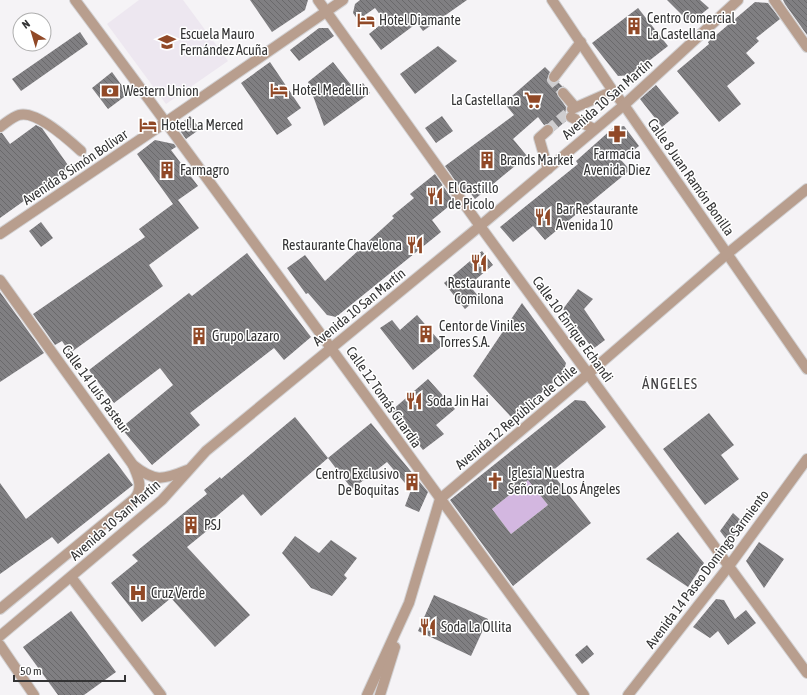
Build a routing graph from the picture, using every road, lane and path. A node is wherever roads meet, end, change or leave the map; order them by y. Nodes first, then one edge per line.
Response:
1 (75, 0) edge
2 (318, 0) edge
3 (343, 0) edge
4 (552, 0) edge
5 (738, 0) edge
6 (774, 0) edge
7 (326, 11) junction
8 (581, 42) junction
9 (807, 47) edge
10 (554, 77) dead end
11 (613, 91) junction
12 (563, 93) tunnel mouth
13 (624, 104) junction
14 (573, 111) junction
15 (166, 122) junction
16 (0, 127) edge
17 (594, 129) junction
18 (548, 130) tunnel mouth
19 (81, 151) dead end
20 (548, 169) junction
21 (807, 189) edge
22 (480, 226) junction
23 (0, 234) edge
24 (727, 254) junction
25 (0, 280) edge
26 (331, 347) junction
27 (807, 369) edge
28 (588, 374) junction
29 (807, 459) edge
30 (133, 465) junction
31 (189, 470) junction
32 (440, 499) junction
33 (729, 566) junction
34 (71, 577) junction
35 (409, 604) junction
36 (0, 610) edge
37 (0, 636) edge
38 (0, 646) edge
39 (807, 673) edge
40 (34, 695) edge
41 (161, 695) edge
42 (367, 695) edge
43 (380, 695) edge
44 (584, 695) edge
45 (628, 695) edge

1 - 15 street, Calle 12 Tomás Guardia
2 - 7 street, Calle 10 Enrique Echandi
3 - 7 street, Avenida 8 Simón Bolívar
4 - 8 street, Calle 8 Juan Ramón Bonilla
5 - 13 street, Avenida 10 San Martín
6 - 9 street
7 - 15 street, Avenida 8 Simón Bolívar
7 - 22 street, Calle 10 Enrique Echandi
8 - 10 street
8 - 11 street, Calle 8 Juan Ramón Bonilla
11 - 13 street, Calle 8 Juan Ramón Bonilla
11 - 14 street
12 - 14 street
13 - 17 street, Avenida 10 San Martín
13 - 24 street, Calle 8 Juan Ramón Bonilla
14 - 17 street
15 - 23 street, Avenida 8 Simón Bolívar
15 - 26 street, Calle 12 Tomás Guardia
16 - 19 street
17 - 20 street, Avenida 10 San Martín
18 - 20 street
20 - 22 street, Avenida 10 San Martín
21 - 24 street, Avenida 12 República de Chile
22 - 26 street, Avenida 10 San Martín
22 - 28 street, Calle 10 Enrique Echandi
24 - 27 street, Calle 8 Juan Ramón Bonilla
24 - 28 street, Avenida 12 República de Chile
25 - 30 street, Calle 14 Luis Pasteur
26 - 31 street, Avenida 10 San Martín
26 - 32 street, Calle 12 Tomás Guardia
28 - 32 street, Avenida 12 República de Chile
28 - 33 street, Calle 10 Enrique Echandi
29 - 33 street, Avenida 14 Paseo Domingo Sarmiento
30 - 31 street, Calle 14 Luis Pasteur
30 - 36 street, Avenida 10 San Martín
31 - 34 street, Avenida 10 San Martín
32 - 35 street
32 - 44 street, Calle 12 Tomás Guardia
33 - 39 street, Calle 10 Enrique Echandi
33 - 45 street, Avenida 14 Paseo Domingo Sarmiento
34 - 37 street, Avenida 10 San Martín
34 - 41 street
35 - 42 street
35 - 43 street
38 - 40 street

